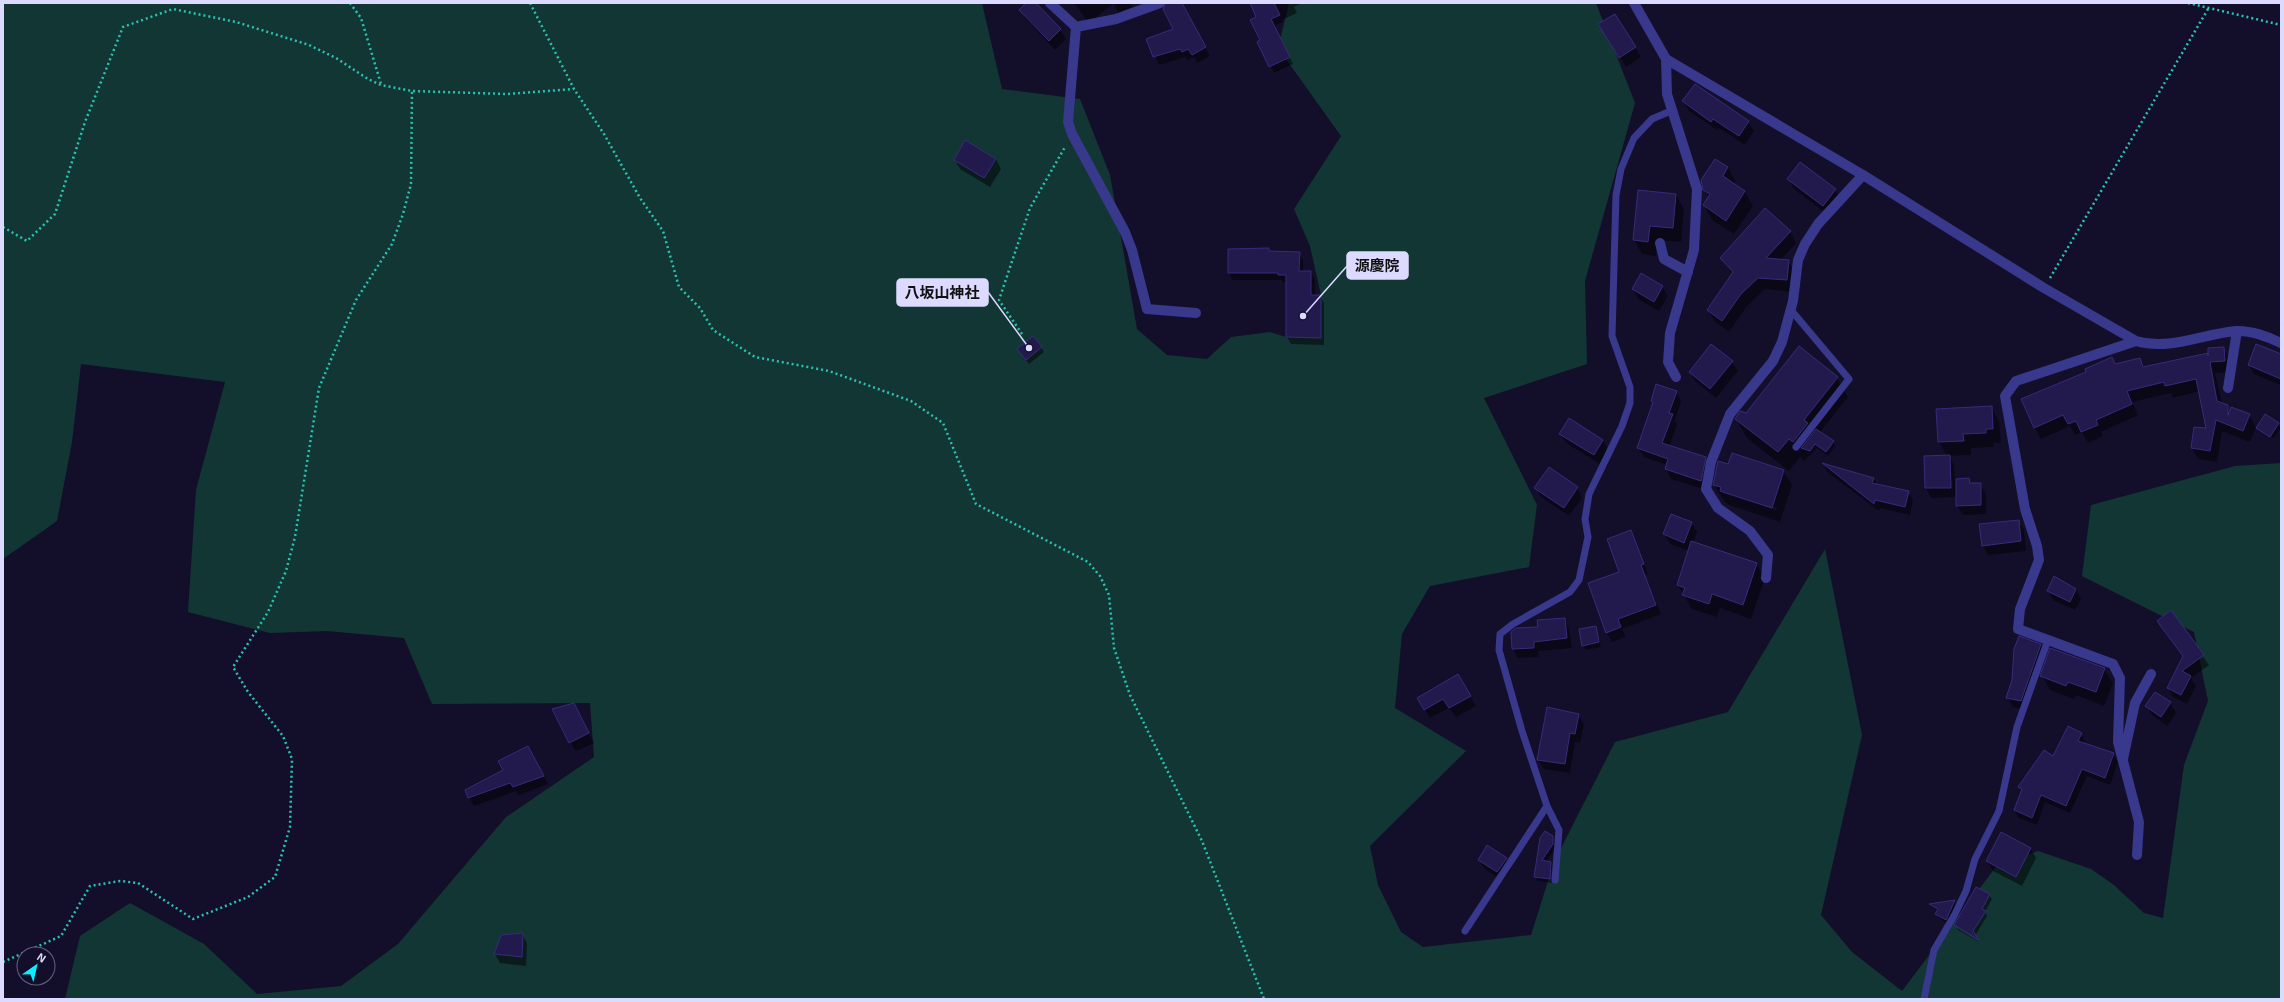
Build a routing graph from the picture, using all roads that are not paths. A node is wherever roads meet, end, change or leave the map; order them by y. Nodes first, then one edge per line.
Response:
1 (1050, 3) edge
2 (1160, 3) edge
3 (1634, 3) edge
4 (1076, 27) junction
5 (1666, 59) junction
6 (1672, 110) junction
7 (1863, 175) junction
8 (1660, 243) dead end
9 (1688, 272) junction
10 (1791, 310) junction
11 (1196, 313) dead end
12 (2237, 331) junction
13 (2136, 341) junction
14 (2281, 343) edge
15 (1676, 377) dead end
16 (2228, 388) dead end
17 (1796, 447) dead end
18 (1766, 578) dead end
19 (2048, 640) junction
20 (2152, 674) dead end
21 (2122, 764) junction
22 (1546, 806) junction
23 (2137, 855) dead end
24 (1555, 880) dead end
25 (1465, 931) dead end
26 (1924, 999) edge

1 - 4 street
2 - 4 street
3 - 5 street
4 - 11 street
5 - 6 street
5 - 7 street
6 - 9 street
6 - 22 lane
7 - 10 street
7 - 13 street
8 - 9 street
9 - 15 street
10 - 17 lane
10 - 18 street
12 - 13 street
12 - 14 street
12 - 16 street
13 - 19 street
19 - 21 street
19 - 26 lane
20 - 21 street
21 - 23 street
22 - 24 lane
22 - 25 lane

